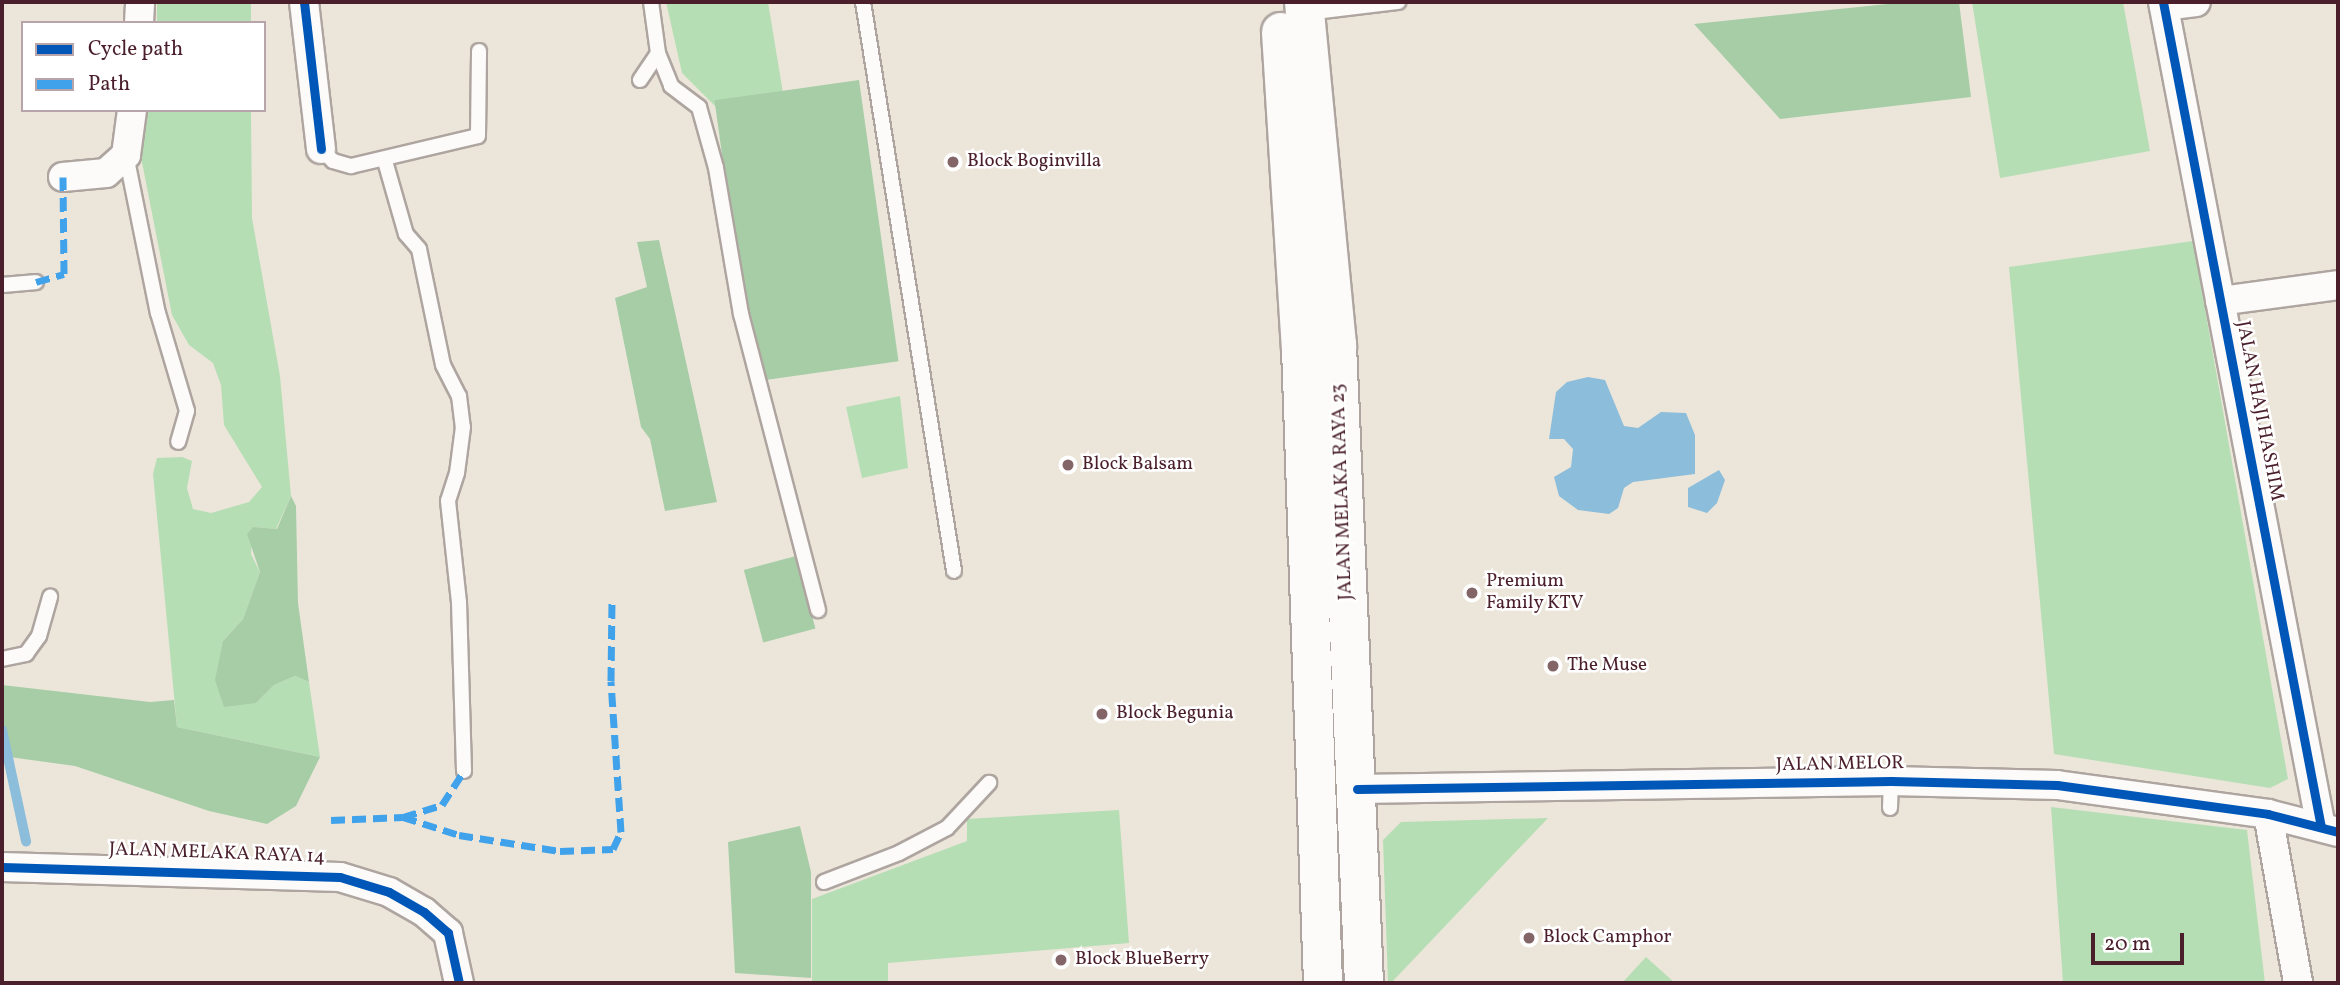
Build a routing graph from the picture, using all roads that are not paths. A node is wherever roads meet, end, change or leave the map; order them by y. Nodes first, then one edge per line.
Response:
1 (140, 2) edge
2 (304, 2) edge
3 (651, 2) edge
4 (863, 2) edge
5 (1398, 2) edge
6 (2196, 2) edge
7 (2163, 4) edge
8 (1296, 5) edge
9 (139, 21) edge
10 (479, 51) dead end
11 (658, 53) junction
12 (640, 80) dead end
13 (132, 112) edge
14 (321, 149) joint
15 (126, 155) junction
16 (386, 161) junction
17 (63, 177) dead end
18 (36, 282) dead end
19 (2, 285) edge
20 (2338, 285) edge
21 (2220, 301) junction
22 (1319, 346) junction
23 (178, 442) dead end
24 (954, 571) dead end
25 (50, 597) dead end
26 (818, 610) dead end
27 (2, 659) edge
28 (464, 771) dead end
29 (989, 783) dead end
30 (1357, 789) junction
31 (2268, 814) junction
32 (2329, 829) edge
33 (2, 867) edge
34 (824, 882) dead end
35 (459, 983) edge
36 (1323, 983) edge
37 (1364, 983) edge
38 (2298, 983) edge

1 - 9 street
2 - 14 street
3 - 11 lane
4 - 24 lane
5 - 8 lane
6 - 7 street
7 - 21 street, JALAN HAJI HASHIM
8 - 22 main road, JALAN MELAKA RAYA 23
10 - 16 lane
11 - 12 lane
11 - 26 lane
13 - 15 street
14 - 16 lane
15 - 17 street
15 - 23 lane
16 - 28 lane
18 - 19 lane
20 - 21 street
21 - 32 street, JALAN HAJI HASHIM
22 - 30 main road, JALAN MELAKA RAYA 23
22 - 36 main road, JALAN MELAKA RAYA 23
25 - 27 lane
29 - 34 lane
30 - 31 street, JALAN MELOR
30 - 37 main road, JALAN MELAKA RAYA 23
31 - 32 street, JALAN MELOR
31 - 38 street
33 - 35 street, JALAN MELAKA RAYA 14

